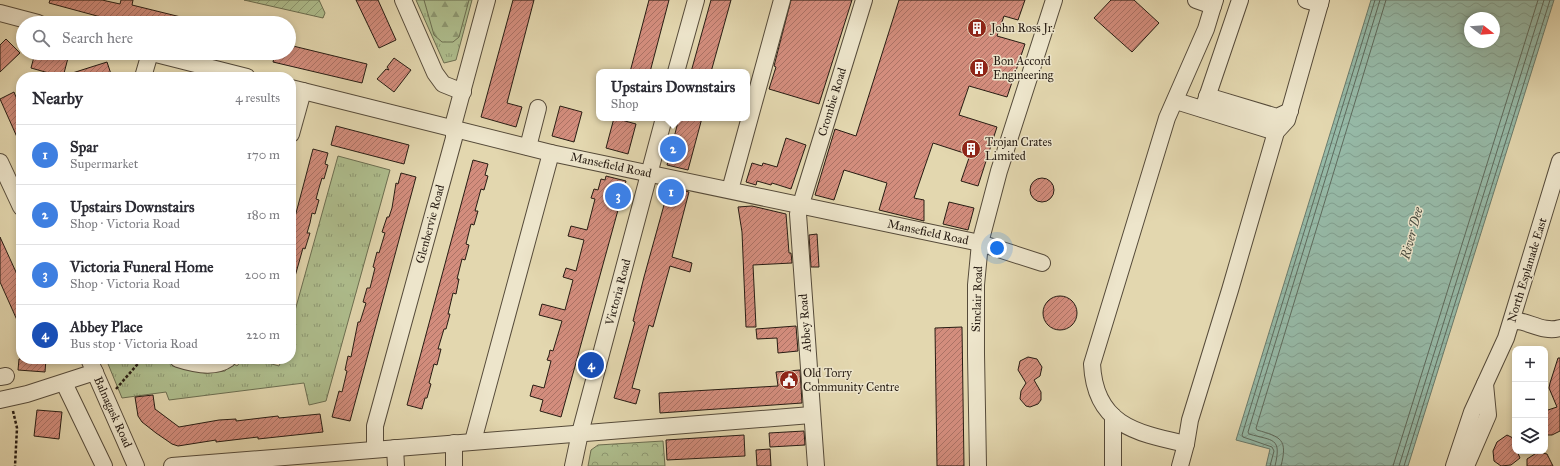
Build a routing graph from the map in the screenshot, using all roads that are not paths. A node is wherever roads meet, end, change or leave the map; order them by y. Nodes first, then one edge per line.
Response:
1 (404, 0) edge
2 (488, 0) edge
3 (696, 0) edge
4 (782, 0) edge
5 (864, 0) edge
6 (1054, 0) edge
7 (1196, 0) edge
8 (1240, 0) edge
9 (1316, 1) edge
10 (1214, 3) edge
11 (0, 13) edge
12 (16, 17) edge
13 (149, 60) edge
14 (179, 60) edge
15 (677, 69) edge
16 (145, 72) edge
17 (227, 72) edge
18 (297, 90) edge
19 (463, 92) junction
20 (1176, 101) junction
21 (1205, 102) junction
22 (538, 108) dead end
23 (1290, 111) junction
24 (750, 117) edge
25 (663, 121) edge
26 (749, 121) edge
27 (454, 130) junction
28 (1276, 132) junction
29 (528, 147) junction
30 (551, 153) junction
31 (1560, 161) edge
32 (0, 162) edge
33 (650, 173) junction
34 (730, 190) junction
35 (16, 196) edge
36 (800, 205) junction
37 (980, 243) junction
38 (1042, 263) dead end
39 (1512, 322) junction
40 (1560, 328) edge
41 (198, 364) edge
42 (213, 364) edge
43 (92, 366) edge
44 (1484, 382) junction
45 (64, 383) junction
46 (5, 399) edge
47 (811, 415) junction
48 (1113, 416) junction
49 (580, 433) junction
50 (473, 441) junction
51 (454, 443) junction
52 (1186, 444) junction
53 (395, 448) junction
54 (375, 449) junction
55 (104, 466) edge
56 (136, 466) edge
57 (172, 466) edge
58 (396, 466) edge
59 (454, 466) edge
60 (573, 466) edge
61 (816, 466) edge
62 (978, 466) edge
63 (1113, 466) edge
64 (1180, 466) edge
65 (1454, 466) edge
66 (1466, 466) edge

1 - 19 street
2 - 19 street, Glenbervie Road
3 - 15 street
4 - 24 street
5 - 36 street, Crombie Road
6 - 37 street, Sinclair Road
7 - 10 street
8 - 21 street
9 - 23 street
10 - 20 street
11 - 12 street
13 - 16 street
14 - 17 street
18 - 27 street, Mansefield Road
19 - 27 street, Glenbervie Road
20 - 21 street
20 - 48 street
21 - 23 street
21 - 28 street
22 - 29 street
23 - 28 street
25 - 33 street, Victoria Road
26 - 34 street
27 - 29 street, Mansefield Road
27 - 54 street, Glenbervie Road
28 - 52 street
29 - 30 street, Mansefield Road
30 - 33 street, Mansefield Road
30 - 50 street
31 - 39 street, North Esplanade East
32 - 35 street
33 - 34 street, Mansefield Road
33 - 49 street, Victoria Road
34 - 36 street, Mansefield Road
36 - 37 street, Mansefield Road
36 - 47 street, Abbey Road
37 - 38 street, Mansefield Road
37 - 62 street, Sinclair Road
39 - 40 street
39 - 44 street, North Esplanade East
41 - 42 street
43 - 45 street
43 - 56 street, Balnagask Road
44 - 65 street, North Esplanade East
44 - 66 street
45 - 46 street
45 - 55 street
47 - 49 street
47 - 61 street, Abbey Road
48 - 52 street
48 - 63 street
49 - 50 street
49 - 60 street, Victoria Road
50 - 51 street
51 - 53 street
51 - 59 street
52 - 64 street
53 - 54 street
53 - 58 street
54 - 57 street

